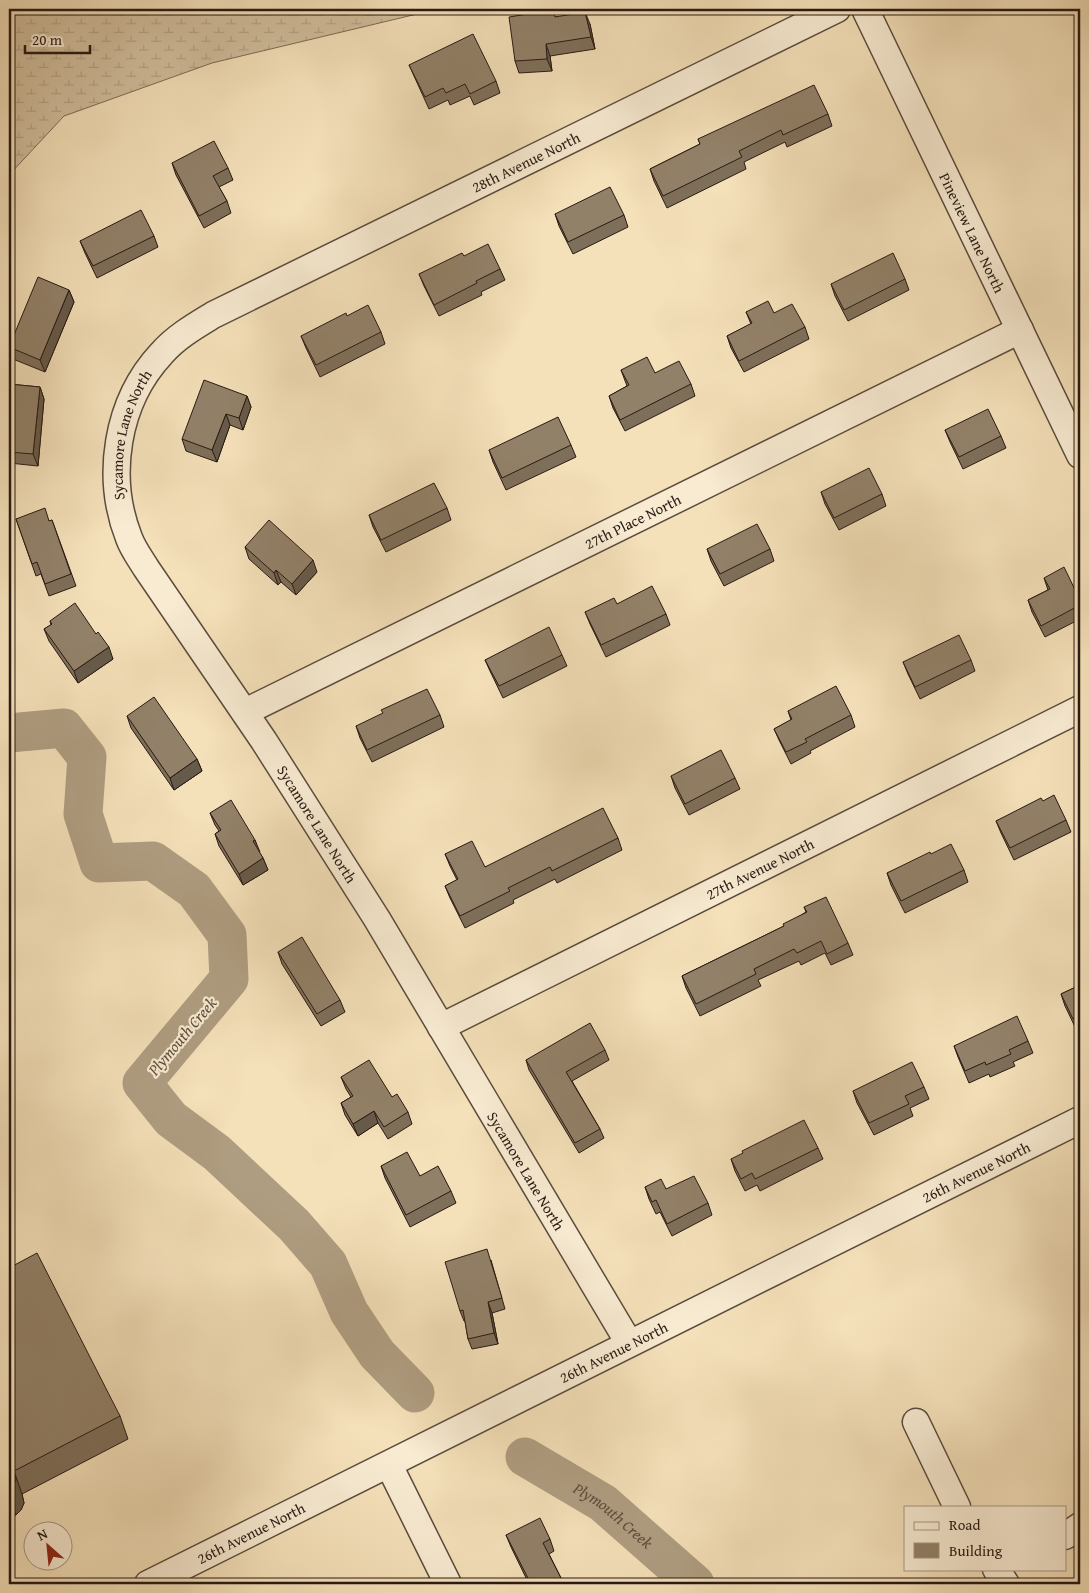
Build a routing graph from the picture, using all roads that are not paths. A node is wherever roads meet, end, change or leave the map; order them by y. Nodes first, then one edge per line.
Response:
1 (837, 9) edge
2 (865, 9) edge
3 (213, 315) joint
4 (1020, 330) junction
5 (1080, 455) edge
6 (1080, 709) edge
7 (245, 712) junction
8 (441, 1027) junction
9 (1080, 1120) edge
10 (629, 1343) junction
11 (916, 1422) dead end
12 (390, 1465) junction
13 (957, 1506) edge
14 (1080, 1526) edge
15 (1066, 1535) edge
16 (148, 1584) edge
17 (448, 1584) edge

1 - 3 street, 28th Avenue North
2 - 4 street, Pineview Lane North
3 - 7 street, Sycamore Lane North
4 - 5 street, Pineview Lane North
4 - 7 street, 27th Place North
6 - 8 street, 27th Avenue North
7 - 8 street, Sycamore Lane North
8 - 10 street, Sycamore Lane North
9 - 10 street, 26th Avenue North
10 - 12 street, 26th Avenue North
11 - 13 street
12 - 16 street, 26th Avenue North
12 - 17 street
14 - 15 street

